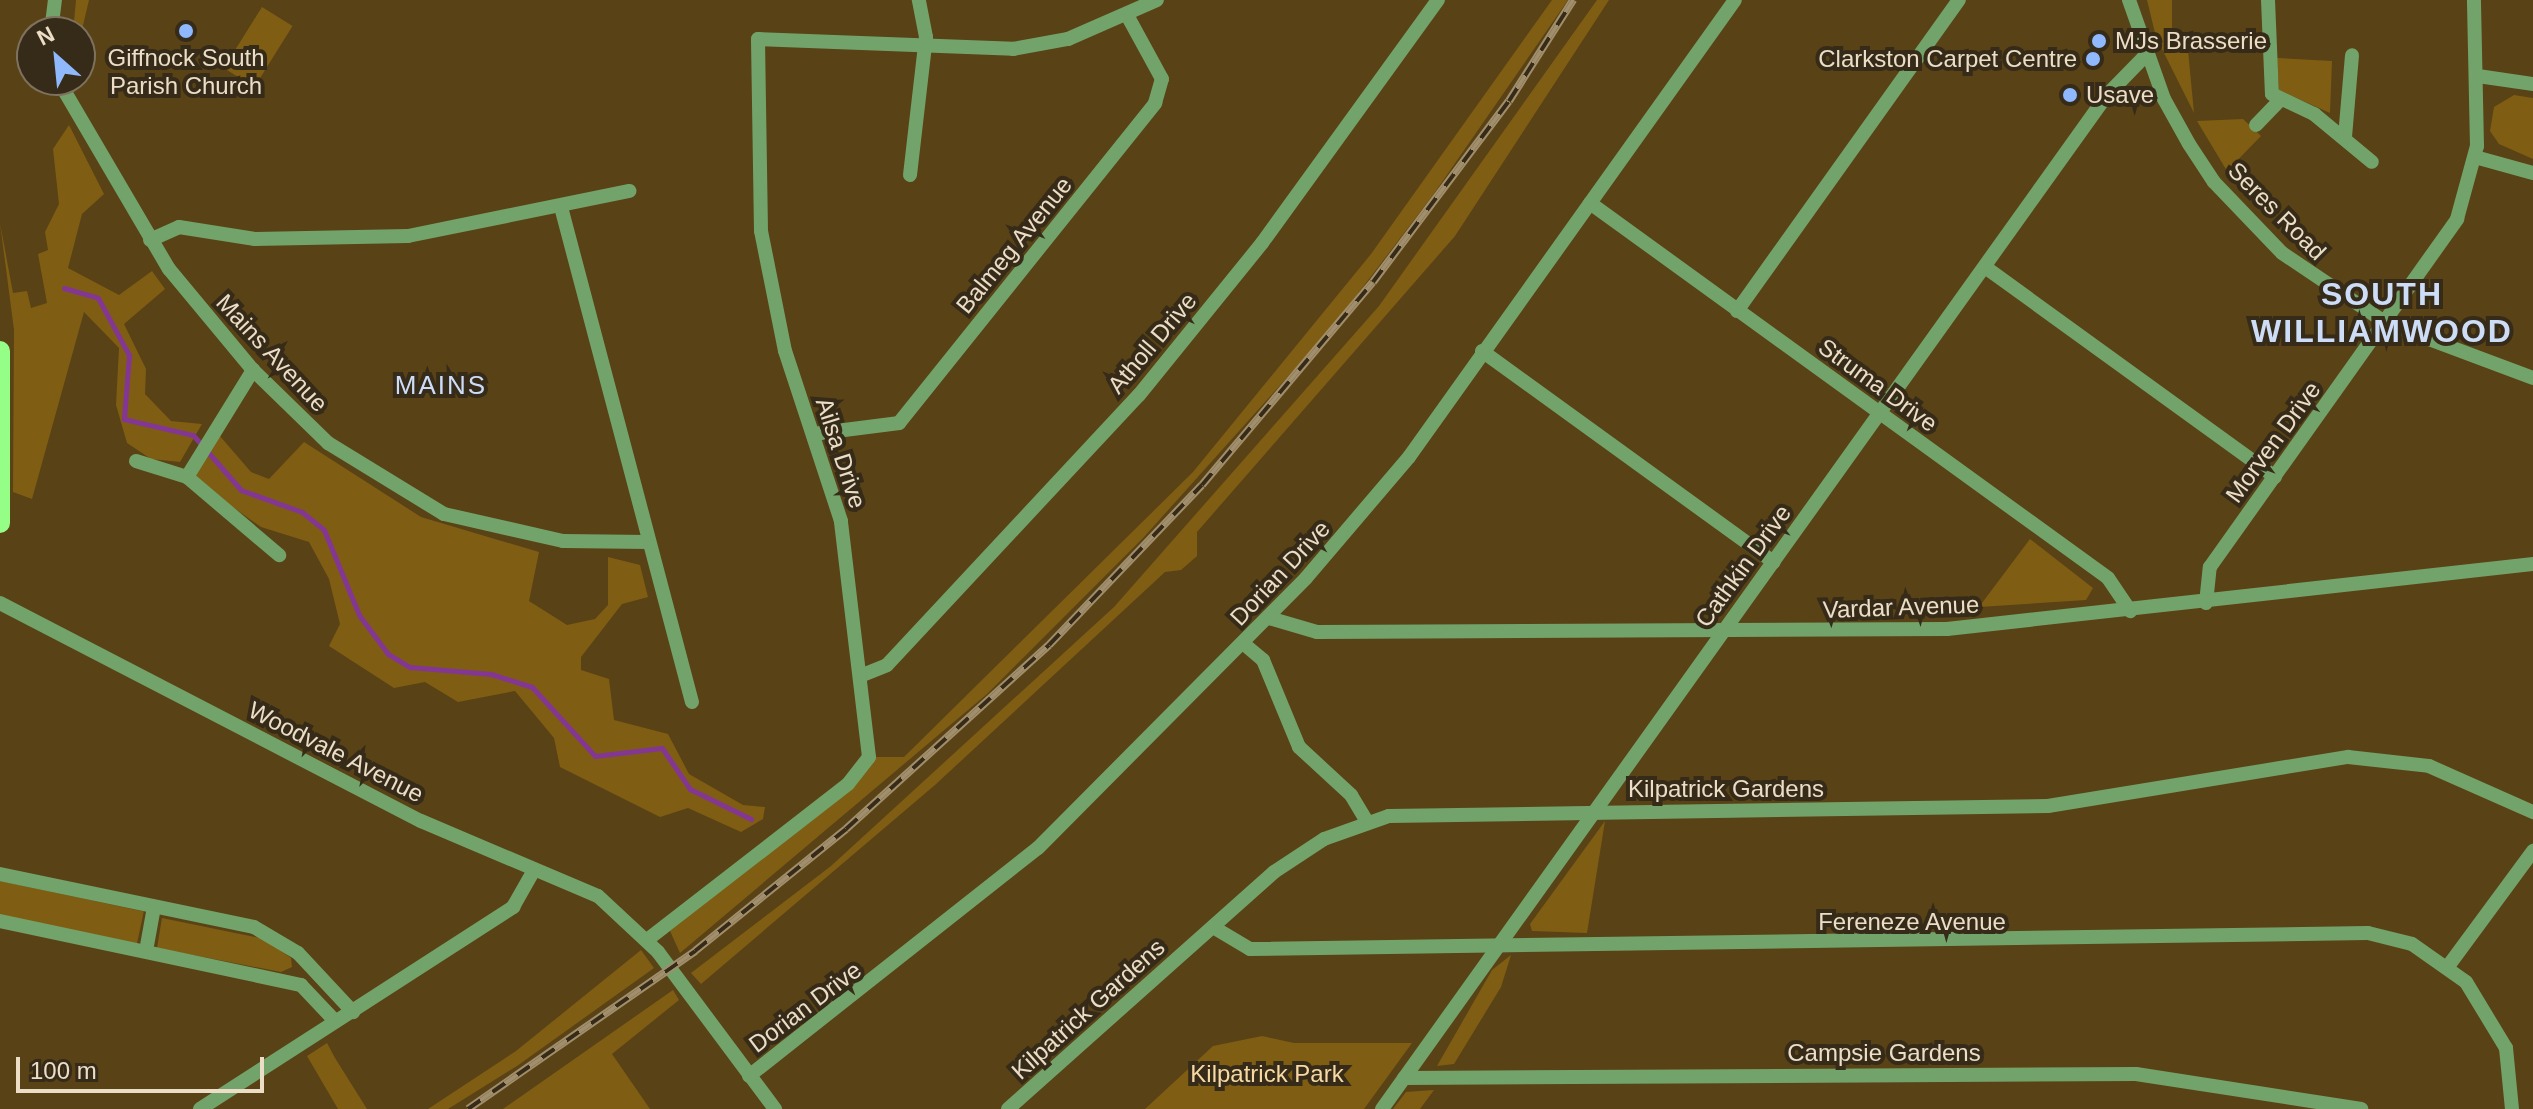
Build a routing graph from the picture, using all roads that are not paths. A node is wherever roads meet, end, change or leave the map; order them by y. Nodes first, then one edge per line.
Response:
1 (919, 0) edge
2 (1157, 0) edge
3 (1438, 0) edge
4 (1735, 0) edge
5 (1959, 0) edge
6 (2129, 0) edge
7 (2268, 0) edge
8 (2474, 0) edge
9 (1127, 15) junction
10 (921, 49) junction
11 (2146, 55) junction
12 (2352, 55) dead end
13 (2478, 76) junction
14 (2533, 84) edge
15 (67, 96) edge
16 (2279, 101) junction
17 (2256, 125) dead end
18 (2345, 137) junction
19 (2475, 157) junction
20 (2372, 162) dead end
21 (2533, 173) edge
22 (910, 175) dead end
23 (629, 191) dead end
24 (1590, 203) junction
25 (561, 207) junction
26 (150, 240) junction
27 (1985, 267) junction
28 (1737, 311) junction
29 (2386, 323) junction
30 (0, 351) edge
31 (1482, 351) junction
32 (253, 370) junction
33 (2533, 378) edge
34 (1882, 413) junction
35 (813, 434) junction
36 (136, 461) dead end
37 (187, 477) junction
38 (2275, 477) junction
39 (0, 523) edge
40 (648, 542) junction
41 (279, 555) dead end
42 (1774, 562) junction
43 (2533, 564) edge
44 (0, 603) edge
45 (2206, 603) junction
46 (2130, 611) junction
47 (1269, 618) junction
48 (1723, 630) junction
49 (1244, 644) junction
50 (860, 676) junction
51 (692, 702) dead end
52 (1596, 812) junction
53 (2533, 812) edge
54 (1367, 822) junction
55 (2533, 851) edge
56 (534, 870) junction
57 (0, 874) edge
58 (154, 907) junction
59 (0, 921) edge
60 (1213, 927) junction
61 (647, 940) junction
62 (1499, 946) junction
63 (146, 951) junction
64 (2449, 965) junction
65 (353, 1012) junction
66 (335, 1021) junction
67 (749, 1076) junction
68 (1404, 1078) junction
69 (2351, 1108) edge
70 (200, 1109) edge
71 (775, 1109) edge
72 (1008, 1109) edge
73 (1382, 1109) edge
74 (2512, 1109) edge

1 - 10 street
2 - 9 street
3 - 50 street, Atholl Drive
4 - 24 street, Dorian Drive
5 - 28 street
6 - 11 street, Seres Road
7 - 16 street
8 - 13 street, Morven Drive
9 - 10 street
9 - 35 street, Balmeg Avenue
10 - 22 street
10 - 35 street, Ailsa Drive
11 - 27 street, Cathkin Drive
11 - 29 street, Seres Road
12 - 18 street
13 - 14 street
13 - 19 street, Morven Drive
15 - 26 street, Mains Avenue
16 - 17 street
16 - 18 street
18 - 20 street
19 - 21 street
19 - 29 street, Morven Drive
23 - 25 street
24 - 28 street, Struma Drive
24 - 31 street, Dorian Drive
25 - 26 street
25 - 40 street
26 - 32 street, Mains Avenue
27 - 34 street, Cathkin Drive
27 - 38 street
28 - 34 street, Struma Drive
29 - 33 street, Seres Road
29 - 38 street, Morven Drive
30 - 39 main road
31 - 42 street
31 - 47 street, Dorian Drive
32 - 37 street
32 - 40 street, Mains Avenue
34 - 42 street, Cathkin Drive
34 - 46 street, Struma Drive
35 - 50 street, Ailsa Drive
36 - 37 street
37 - 41 street
38 - 45 street, Morven Drive
40 - 51 street
42 - 48 street, Cathkin Drive
43 - 45 street, Vardar Avenue
44 - 56 street, Woodvale Avenue
45 - 46 street, Vardar Avenue
46 - 48 street, Vardar Avenue
47 - 48 street, Vardar Avenue
47 - 49 street, Dorian Drive
48 - 52 street, Cathkin Drive
49 - 54 street
49 - 67 street, Dorian Drive
50 - 61 street, Ailsa Drive
52 - 53 street, Kilpatrick Gardens
52 - 54 street, Kilpatrick Gardens
52 - 62 street, Cathkin Drive
54 - 60 street, Kilpatrick Gardens
55 - 64 street
56 - 61 street, Woodvale Avenue
56 - 65 street
57 - 58 street
58 - 63 street
58 - 65 street
59 - 63 street
60 - 62 street, Fereneze Avenue
60 - 72 street, Kilpatrick Gardens
61 - 67 street
62 - 64 street, Fereneze Avenue
62 - 68 street, Cathkin Drive
63 - 66 street
64 - 74 street, Fereneze Avenue
65 - 66 street
66 - 70 street
67 - 71 street
68 - 69 street, Campsie Gardens
68 - 73 street, Cathkin Drive

